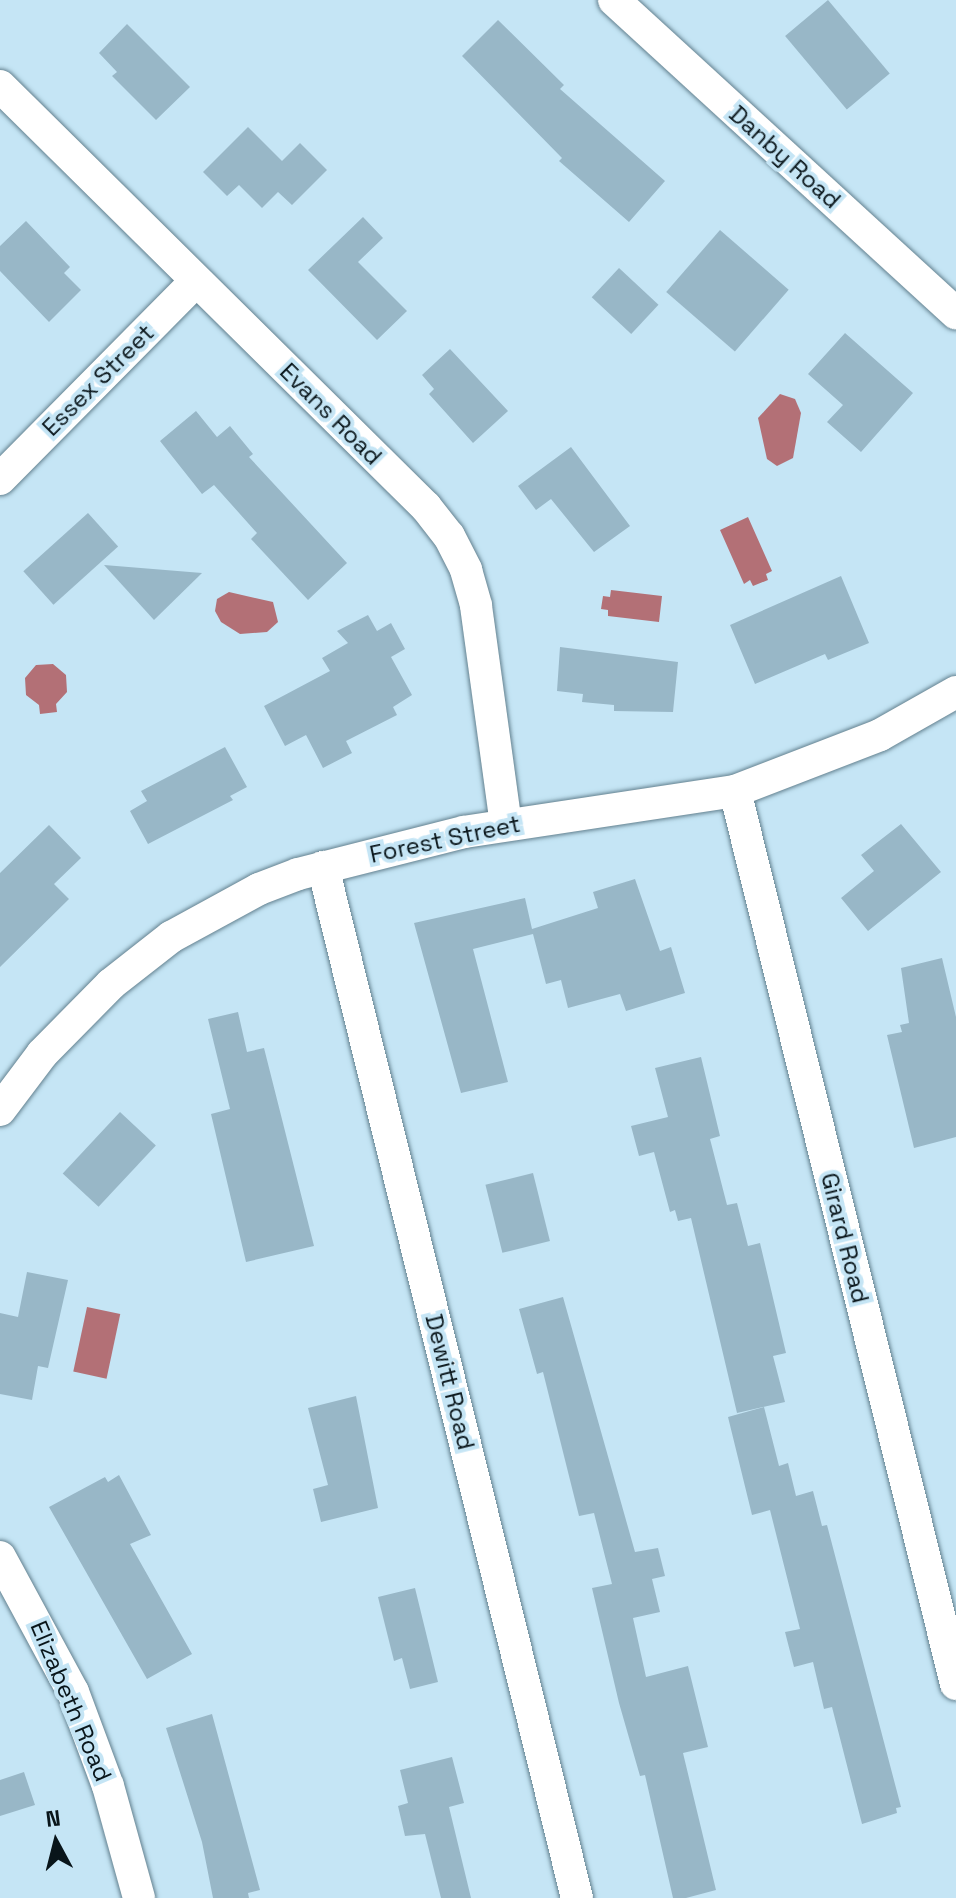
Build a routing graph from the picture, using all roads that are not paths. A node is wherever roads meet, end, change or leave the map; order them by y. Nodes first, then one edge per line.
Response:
1 (614, 0) edge
2 (0, 86) edge
3 (196, 281) junction
4 (956, 313) edge
5 (0, 479) edge
6 (956, 692) edge
7 (735, 791) junction
8 (506, 824) junction
9 (323, 867) junction
10 (0, 1110) edge
11 (0, 1557) edge
12 (956, 1684) edge
13 (139, 1898) edge
14 (577, 1898) edge

1 - 4 street, Danby Road
2 - 3 street, Evans Road
3 - 5 street, Essex Street
3 - 8 street, Evans Road
6 - 7 street, Forest Street
7 - 8 street, Forest Street
7 - 12 street, Girard Road
8 - 9 street, Forest Street
9 - 10 street, Forest Street
9 - 14 street, Dewitt Road
11 - 13 street, Elizabeth Road

